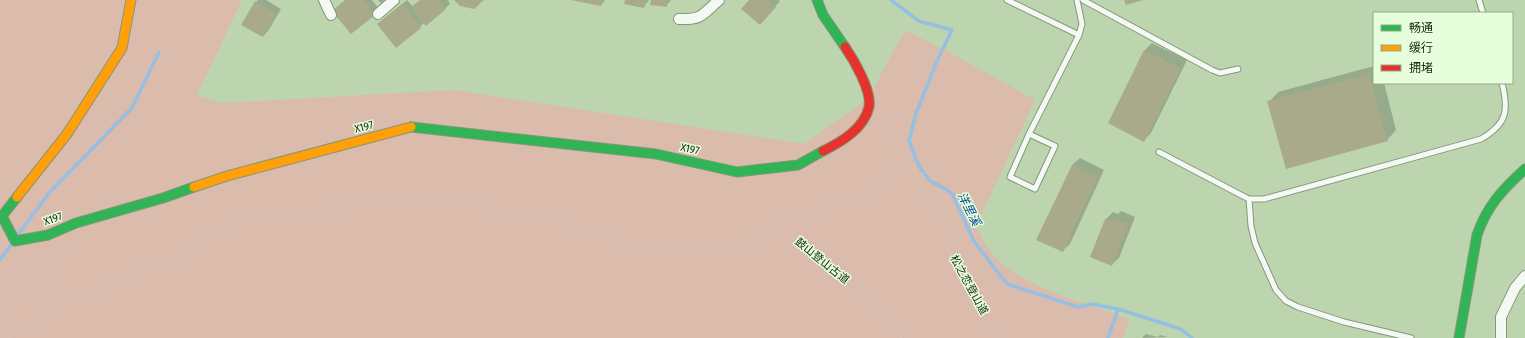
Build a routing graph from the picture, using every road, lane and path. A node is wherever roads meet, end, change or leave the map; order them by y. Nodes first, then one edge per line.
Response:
1 (131, 0) edge
2 (324, 0) edge
3 (394, 0) edge
4 (718, 0) edge
5 (817, 0) edge
6 (1007, 0) edge
7 (1077, 0) edge
8 (1083, 0) edge
9 (1479, 0) edge
10 (1483, 12) edge
11 (378, 14) dead end
12 (331, 15) dead end
13 (679, 19) dead end
14 (1079, 35) junction
15 (925, 54) dead end
16 (946, 64) dead end
17 (1238, 69) dead end
18 (916, 75) dead end
19 (1502, 84) edge
20 (940, 89) dead end
21 (890, 124) dead end
22 (1030, 134) junction
23 (1159, 152) dead end
24 (928, 164) dead end
25 (1525, 169) edge
26 (916, 170) junction
27 (919, 186) junction
28 (1249, 199) junction
29 (784, 222) junction
30 (76, 223) junction
31 (48, 235) junction
32 (1525, 276) edge
33 (1, 305) edge
34 (9, 338) edge
35 (901, 338) edge
36 (1002, 338) edge
37 (1411, 338) edge
38 (1460, 338) edge
39 (1502, 338) edge

1 - 31 main road, X197 / X197
2 - 12 street
3 - 11 street
4 - 13 street
5 - 30 main road, X197 / X197
6 - 14 lane
7 - 14 lane
8 - 17 lane
9 - 10 lane
14 - 22 lane
15 - 16 path
18 - 20 path
19 - 28 lane
21 - 26 path
22 - 22 lane
23 - 28 lane
24 - 27 path
25 - 38 main road
26 - 27 path
26 - 29 path
27 - 36 path, 松之恋登山道
28 - 37 lane
29 - 34 path
29 - 35 path, 鼓山登山古道
30 - 31 main road, X197 / X197
30 - 33 path
31 - 33 path
32 - 39 street

